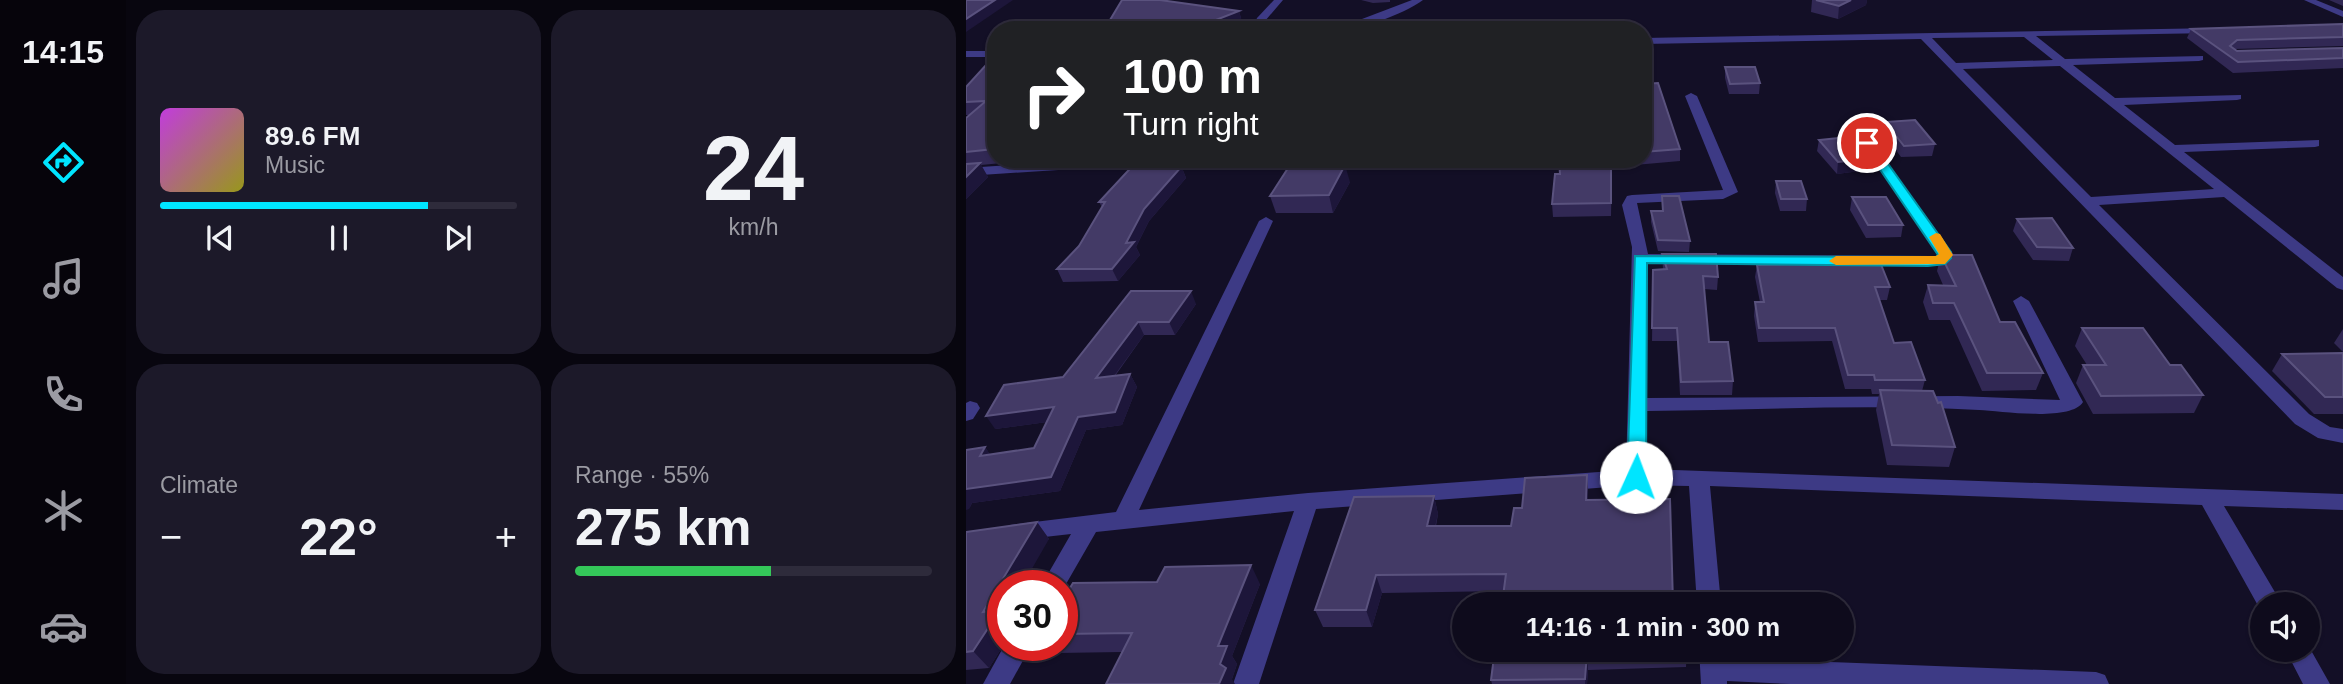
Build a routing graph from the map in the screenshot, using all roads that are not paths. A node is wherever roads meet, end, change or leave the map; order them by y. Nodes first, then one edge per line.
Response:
1 (1279, 0) edge
2 (1419, 0) edge
3 (2308, 0) edge
4 (2343, 14) edge
5 (1260, 21) edge
6 (1368, 21) edge
7 (2219, 30) edge
8 (2027, 34) junction
9 (1924, 36) junction
10 (1652, 41) edge
11 (966, 54) edge
12 (987, 54) edge
13 (2199, 58) dead end
14 (2063, 63) junction
15 (1953, 66) junction
16 (1691, 96) dead end
17 (2237, 97) dead end
18 (2113, 103) junction
19 (2315, 142) dead end
20 (1867, 143) dead end
21 (2170, 149) junction
22 (1028, 168) edge
23 (966, 172) edge
24 (2224, 193) junction
25 (2087, 201) junction
26 (1266, 221) dead end
27 (1640, 259) junction
28 (2343, 285) edge
29 (2021, 301) dead end
30 (1639, 405) junction
31 (2343, 436) edge
32 (1636, 477) junction
33 (1699, 478) junction
34 (2208, 497) junction
35 (1308, 501) junction
36 (2343, 502) edge
37 (1124, 518) junction
38 (1090, 522) junction
39 (993, 534) edge
40 (1062, 570) edge
41 (1708, 592) edge
42 (2263, 592) edge
43 (1009, 661) edge
44 (2304, 662) edge
45 (1713, 667) edge
46 (996, 684) edge
47 (1246, 684) edge
48 (2096, 684) edge
49 (2317, 684) edge

1 - 5 street
2 - 6 street
3 - 4 street
7 - 8 street
8 - 9 street
8 - 14 street
9 - 10 street
9 - 15 street
11 - 12 street
13 - 14 street
14 - 15 street
14 - 18 street
15 - 25 street
16 - 27 street
17 - 18 street
18 - 21 street
19 - 21 street
20 - 27 street
21 - 24 street
22 - 23 street
24 - 25 street
24 - 28 street
25 - 31 street
26 - 37 street
27 - 30 street
29 - 30 street
30 - 32 street
32 - 33 street
32 - 35 street
33 - 34 street
33 - 41 street
34 - 36 street
34 - 42 street
35 - 37 street
35 - 47 street
37 - 38 street
38 - 39 street
38 - 40 street
43 - 46 street
44 - 49 street
45 - 48 street

